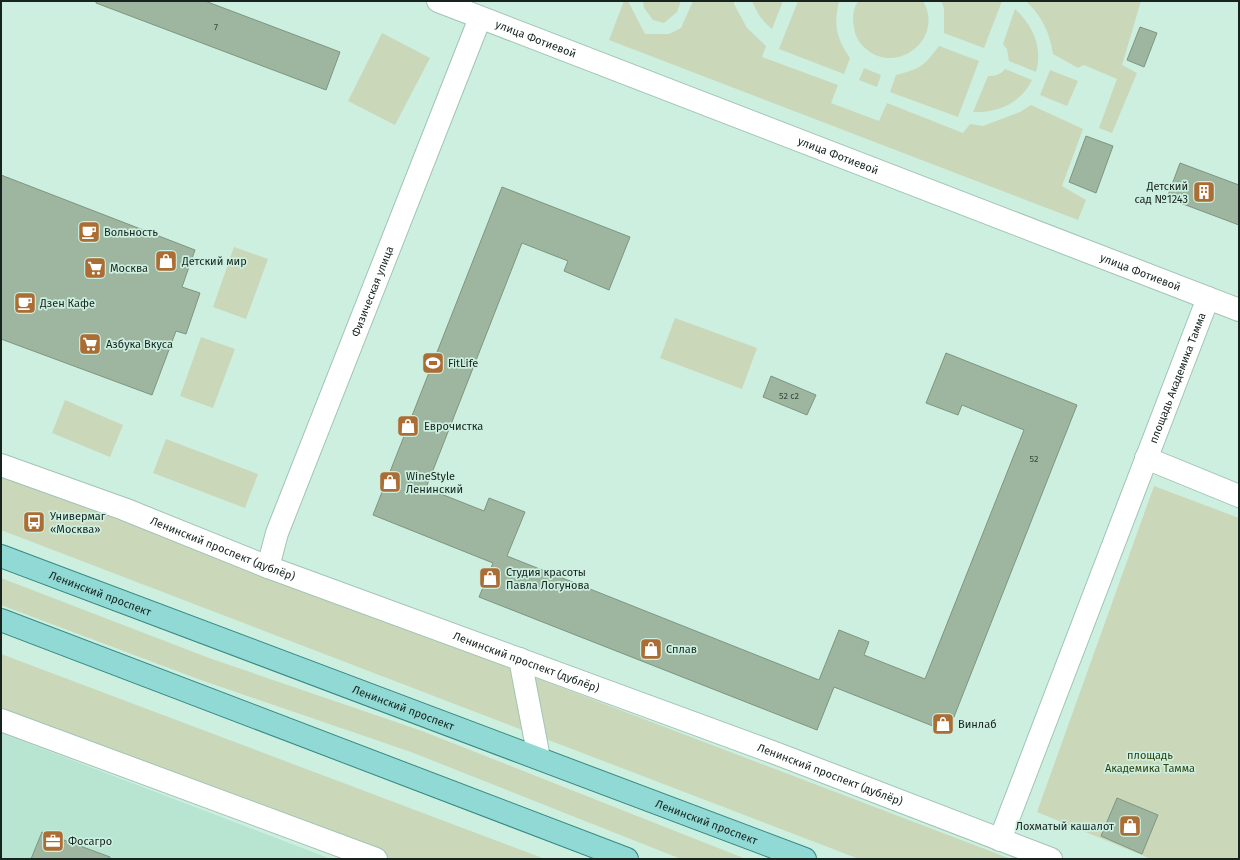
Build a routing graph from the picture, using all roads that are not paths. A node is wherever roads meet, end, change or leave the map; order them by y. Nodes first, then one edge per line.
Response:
1 (438, 1) edge
2 (480, 18) junction
3 (1208, 298) junction
4 (1239, 310) edge
5 (1146, 458) junction
6 (1, 464) edge
7 (1239, 496) edge
8 (1, 556) edge
9 (268, 566) junction
10 (1, 620) edge
11 (520, 659) junction
12 (1, 720) edge
13 (539, 758) junction
14 (1000, 840) junction
15 (376, 859) edge
16 (628, 859) edge
17 (805, 859) edge
18 (1051, 859) edge

1 - 2 street, улица Фотиевой
2 - 3 street, улица Фотиевой
2 - 9 street, Физическая улица
3 - 4 street, улица Фотиевой
3 - 5 street, площадь Академика Тамма
5 - 7 street
5 - 14 street, площадь Академика Тамма
6 - 9 street, Ленинский проспект (дублёр)
8 - 13 main road, Ленинский проспект
9 - 11 street, Ленинский проспект (дублёр)
10 - 16 main road
11 - 13 street
11 - 14 street, Ленинский проспект (дублёр)
12 - 15 street
13 - 17 main road, Ленинский проспект
14 - 18 street, Ленинский проспект (дублёр)

